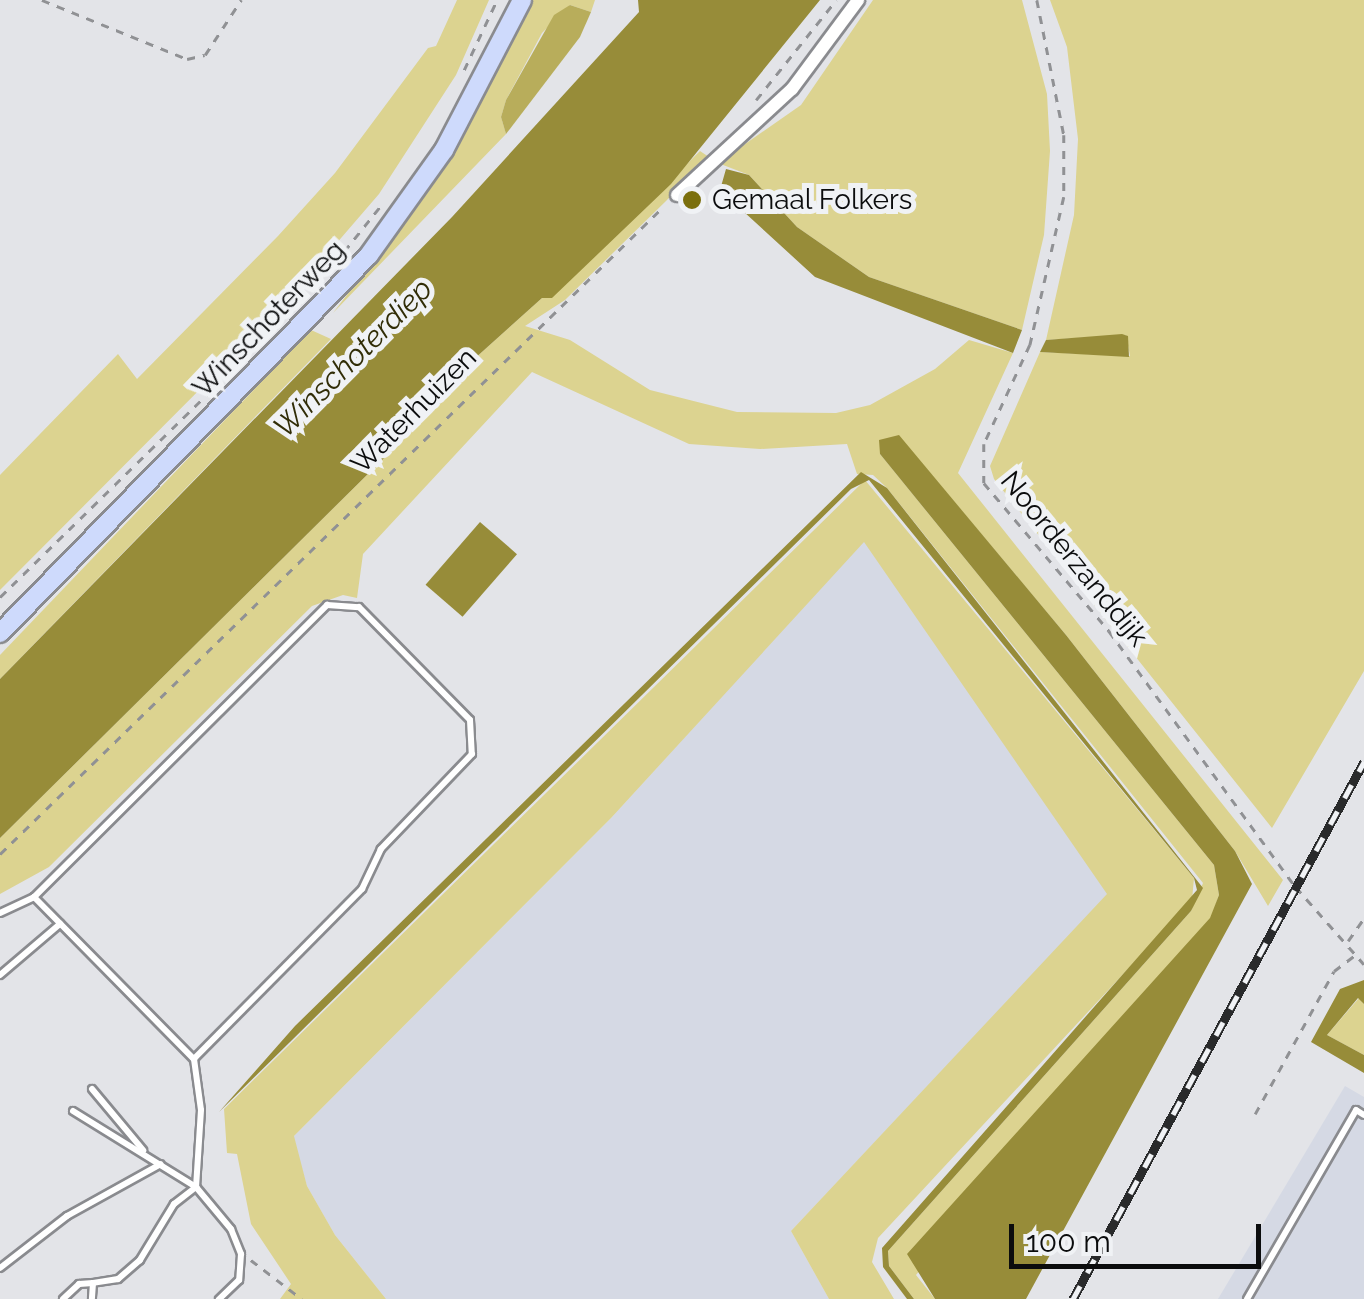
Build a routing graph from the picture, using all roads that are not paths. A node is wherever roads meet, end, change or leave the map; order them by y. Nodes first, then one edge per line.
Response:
1 (522, 0) edge
2 (858, 0) edge
3 (677, 196) road end
4 (0, 633) edge
5 (34, 897) junction
6 (0, 913) edge
7 (60, 924) junction
8 (0, 975) edge
9 (194, 1059) junction
10 (92, 1089) dead end
11 (73, 1111) dead end
12 (1364, 1115) edge
13 (147, 1155) junction
14 (160, 1164) junction
15 (196, 1187) junction
16 (0, 1268) edge
17 (93, 1283) junction
18 (63, 1299) edge
19 (92, 1299) edge
20 (219, 1299) edge
21 (1247, 1299) edge

1 - 4 main road, Winschoterweg
2 - 3 street
5 - 6 lane
5 - 7 lane
5 - 9 lane
7 - 8 lane
7 - 9 lane
9 - 15 lane
10 - 13 lane
11 - 13 lane
12 - 21 lane
13 - 14 lane
14 - 15 lane
14 - 16 lane
15 - 17 lane
15 - 20 lane
17 - 18 lane
17 - 19 lane

